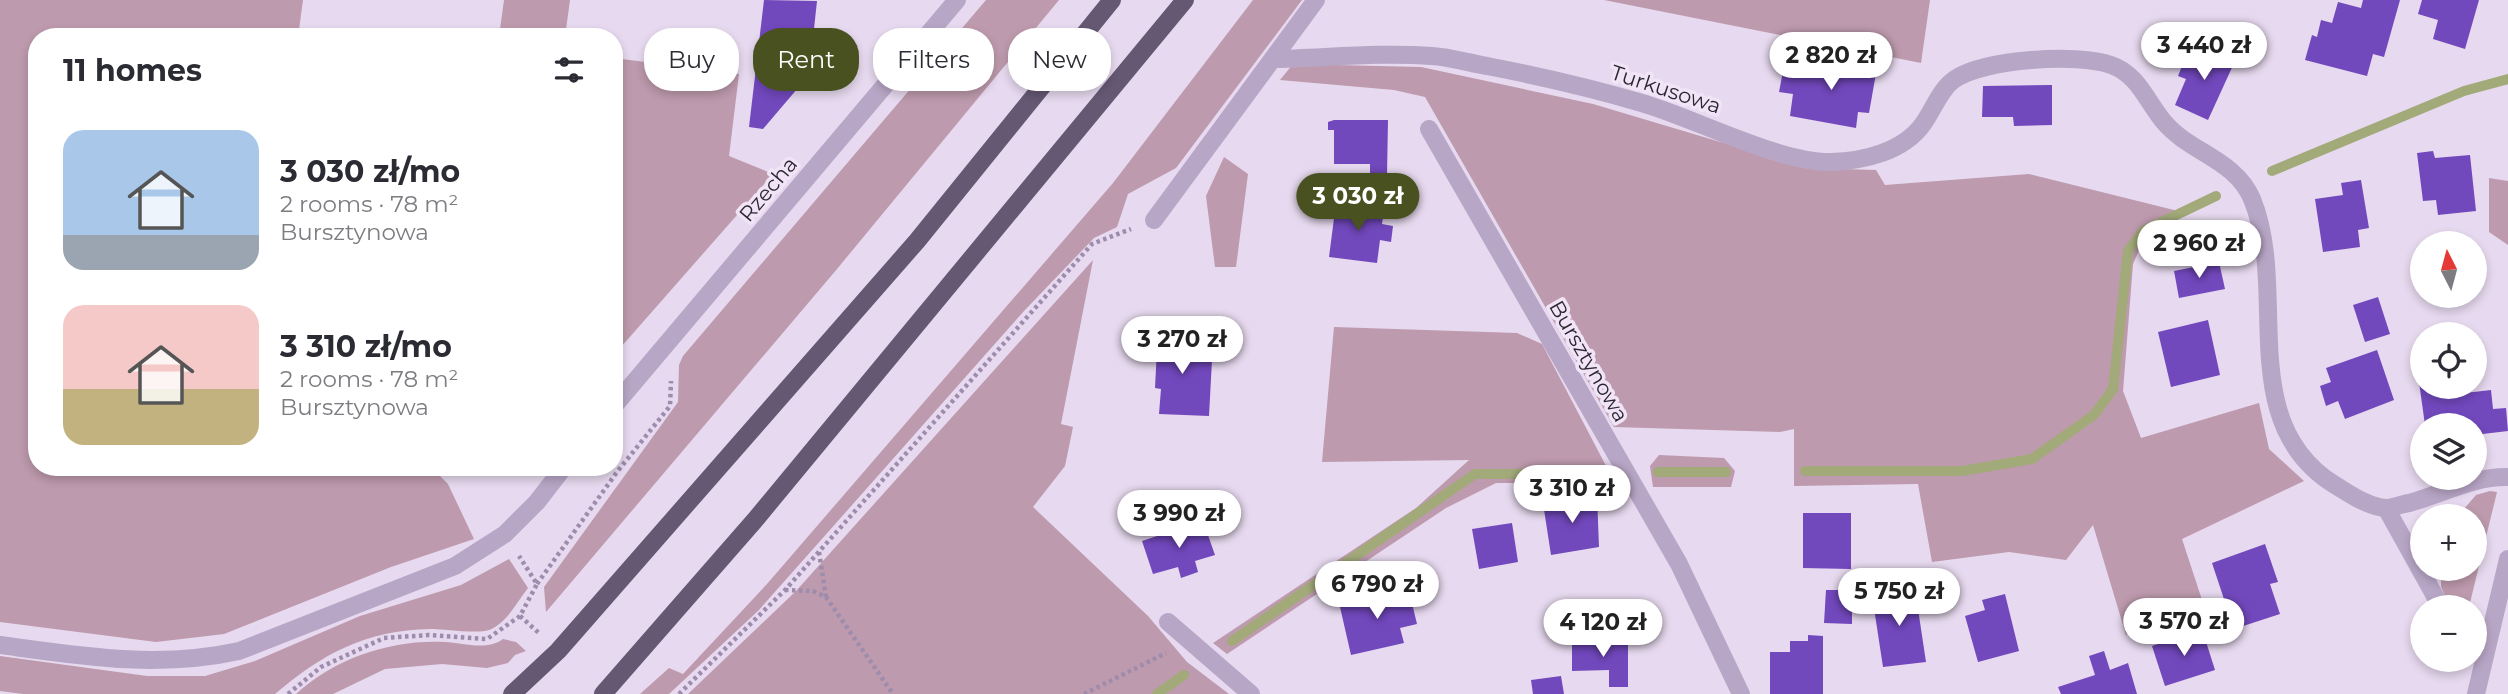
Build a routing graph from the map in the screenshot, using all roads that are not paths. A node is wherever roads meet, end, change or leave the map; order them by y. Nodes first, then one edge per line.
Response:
1 (957, 0) edge
2 (1112, 0) edge
3 (1185, 0) edge
4 (1316, 0) edge
5 (1273, 59) junction
6 (1429, 129) dead end
7 (1154, 220) road end
8 (623, 395) edge
9 (557, 476) edge
10 (2508, 477) edge
11 (2386, 508) junction
12 (2508, 559) edge
13 (2434, 595) edge
14 (1168, 622) dead end
15 (2487, 634) edge
16 (0, 645) edge
17 (2478, 672) edge
18 (512, 694) edge
19 (603, 694) edge
20 (1251, 694) edge
21 (1741, 694) edge
22 (2476, 694) edge

1 - 8 street, Rzecha
2 - 18 main road
3 - 19 main road
4 - 5 street
5 - 7 street
5 - 11 street, Turkusowa
6 - 21 street, Bursztynowa
9 - 16 street
10 - 11 street
11 - 13 street
12 - 15 street
14 - 20 street
17 - 22 street

